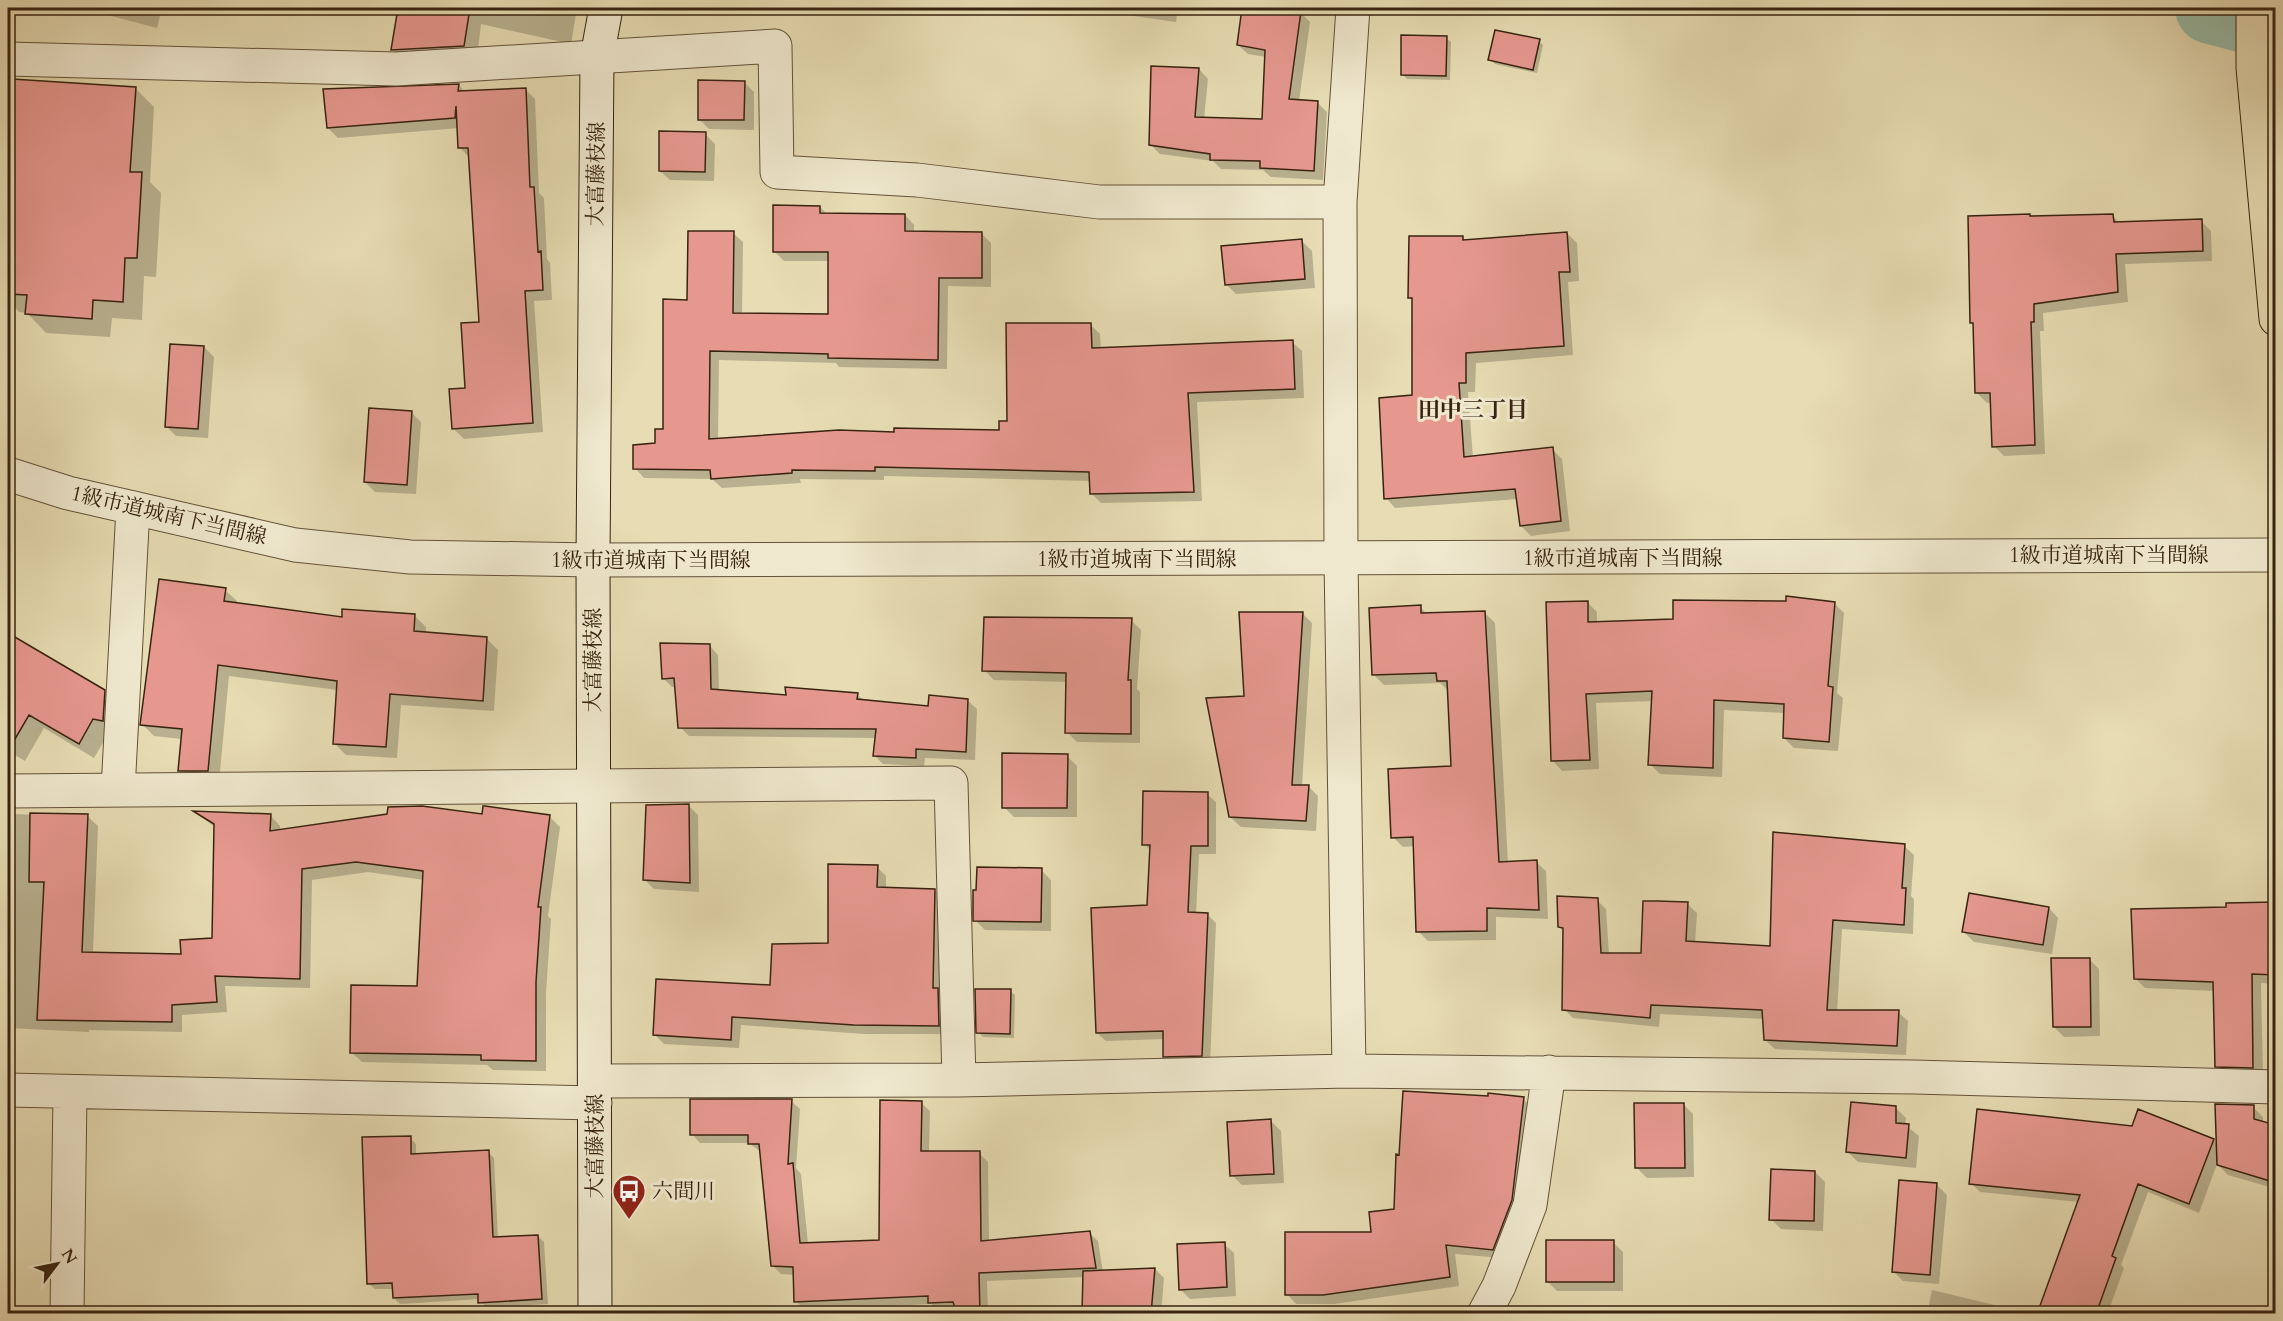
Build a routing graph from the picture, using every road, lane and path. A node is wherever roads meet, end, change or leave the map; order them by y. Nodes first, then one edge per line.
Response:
1 (606, 8) edge
2 (1353, 8) edge
3 (2253, 8) edge
4 (597, 57) junction
5 (8, 59) edge
6 (1340, 202) junction
7 (2276, 320) edge
8 (8, 474) edge
9 (133, 508) junction
10 (2276, 555) edge
11 (1341, 559) junction
12 (592, 560) junction
13 (594, 786) junction
14 (8, 790) edge
15 (118, 790) junction
16 (1349, 1071) junction
17 (1549, 1072) junction
18 (959, 1080) junction
19 (2276, 1087) edge
20 (8, 1090) edge
21 (70, 1092) junction
22 (595, 1092) junction
23 (67, 1314) edge
24 (595, 1314) edge
25 (1484, 1314) edge

1 - 4 street, 大富藤枝線
2 - 6 street
3 - 7 main road
4 - 5 street
4 - 6 street
4 - 12 street, 大富藤枝線
6 - 11 street
8 - 9 street, 1級市道城南下当間線
9 - 12 street, 1級市道城南下当間線
9 - 15 street
10 - 11 street, 1級市道城南下当間線
11 - 12 street, 1級市道城南下当間線
11 - 16 street
12 - 13 street, 大富藤枝線
13 - 15 street
13 - 18 street
13 - 22 street, 大富藤枝線
14 - 15 street
16 - 17 street
16 - 18 street
17 - 19 street
17 - 25 street
18 - 22 street
20 - 21 street
21 - 22 street
21 - 23 street
22 - 24 street, 大富藤枝線

